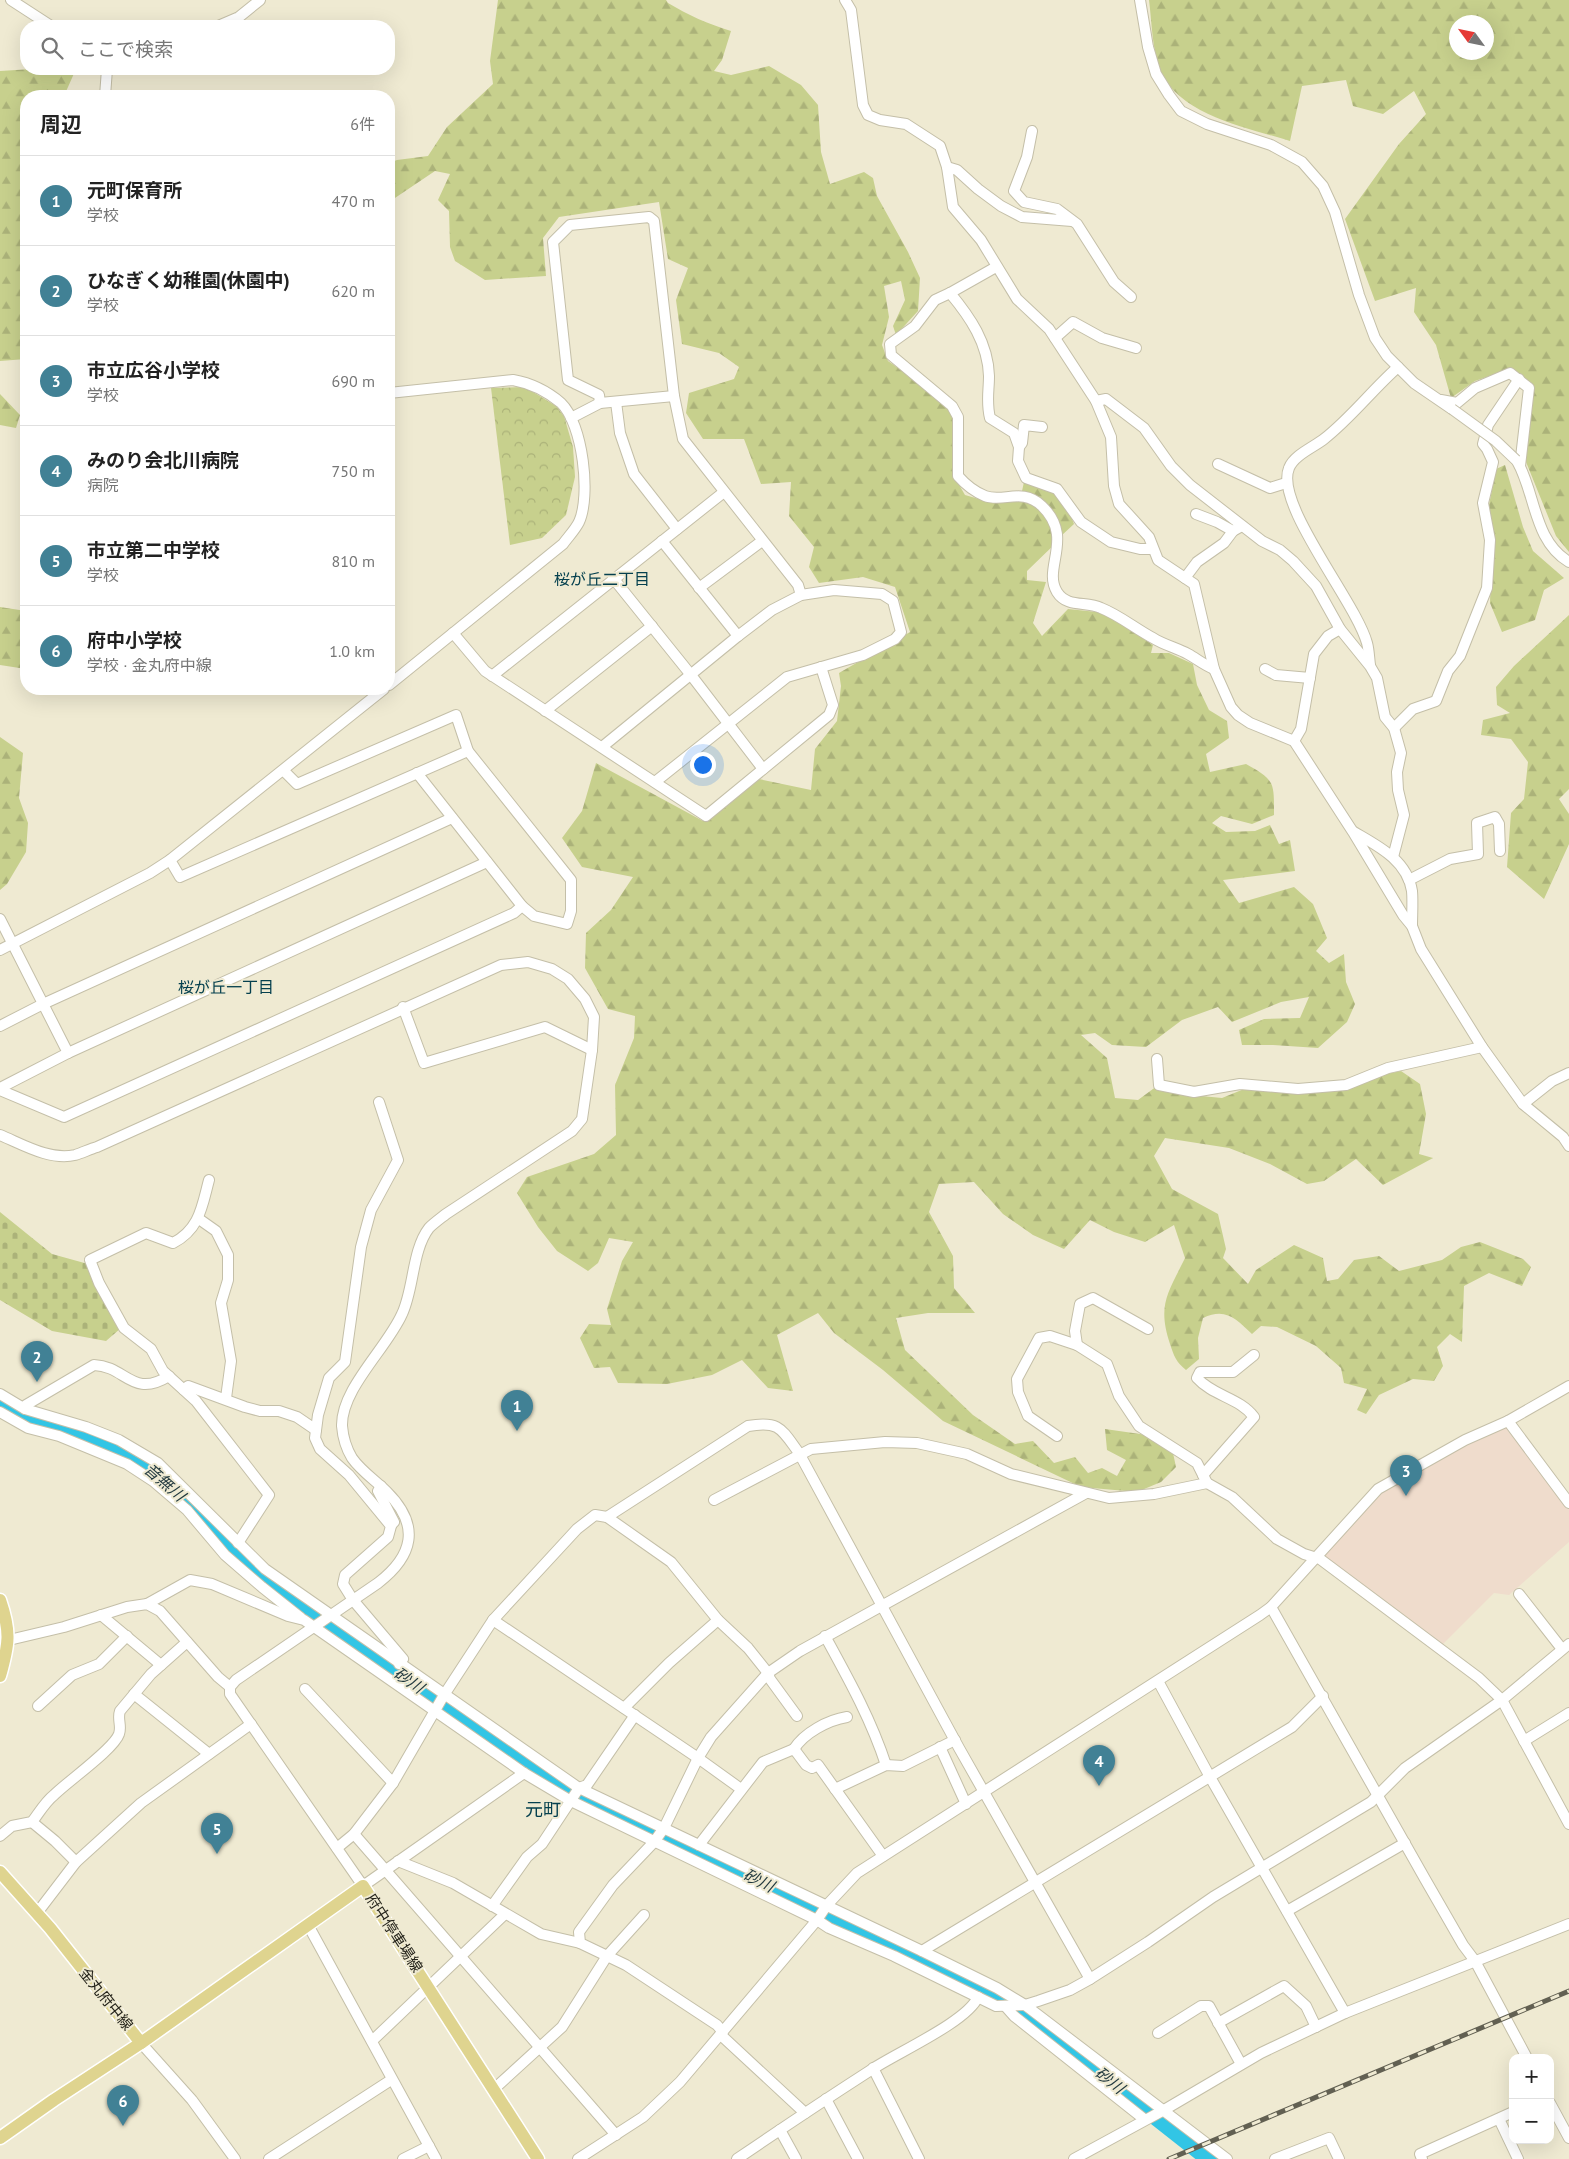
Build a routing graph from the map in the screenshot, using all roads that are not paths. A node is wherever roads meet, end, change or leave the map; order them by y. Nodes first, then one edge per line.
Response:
1 (11, 0) edge
2 (260, 0) edge
3 (845, 0) edge
4 (1140, 0) edge
5 (42, 20) edge
6 (232, 20) edge
7 (107, 75) edge
8 (105, 90) edge
9 (1032, 131) dead end
10 (947, 166) junction
11 (1072, 221) junction
12 (996, 267) junction
13 (950, 293) junction
14 (1131, 297) dead end
15 (1055, 338) junction
16 (1136, 348) dead end
17 (1398, 367) junction
18 (1519, 379) junction
19 (395, 392) edge
20 (674, 396) junction
21 (1438, 400) junction
22 (1096, 401) junction
23 (616, 402) junction
24 (600, 403) junction
25 (571, 418) junction
26 (1042, 427) dead end
27 (1019, 447) junction
28 (1518, 463) junction
29 (1218, 464) dead end
30 (1286, 482) junction
31 (724, 492) junction
32 (1196, 514) dead end
33 (677, 528) junction
34 (1238, 529) junction
35 (662, 541) junction
36 (762, 541) junction
37 (1154, 549) junction
38 (1569, 562) edge
39 (613, 578) junction
40 (1185, 578) junction
41 (699, 588) junction
42 (801, 595) junction
43 (652, 626) junction
44 (1340, 630) junction
45 (453, 633) junction
46 (738, 636) junction
47 (1370, 666) junction
48 (820, 667) junction
49 (1214, 669) junction
50 (1265, 669) dead end
51 (691, 675) junction
52 (492, 676) junction
53 (1310, 678) junction
54 (395, 680) edge
55 (377, 695) edge
56 (546, 711) junction
57 (728, 724) junction
58 (1394, 728) junction
59 (1294, 741) junction
60 (602, 747) junction
61 (468, 751) junction
62 (763, 769) junction
63 (284, 771) junction
64 (416, 773) junction
65 (655, 782) junction
66 (452, 818) junction
67 (1354, 832) junction
68 (1500, 851) dead end
69 (1393, 857) junction
70 (170, 860) junction
71 (487, 862) junction
72 (1409, 880) junction
73 (522, 906) junction
74 (0, 919) edge
75 (1412, 926) junction
76 (12, 944) junction
77 (0, 950) edge
78 (43, 1004) junction
79 (403, 1007) junction
80 (0, 1026) edge
81 (1482, 1047) junction
82 (592, 1050) junction
83 (68, 1053) junction
84 (1157, 1059) dead end
85 (1569, 1074) edge
86 (0, 1089) edge
87 (379, 1102) dead end
88 (1523, 1104) junction
89 (0, 1135) edge
90 (1569, 1146) edge
91 (210, 1180) dead end
92 (199, 1219) junction
93 (1148, 1329) dead end
94 (1077, 1345) junction
95 (1254, 1355) dead end
96 (169, 1376) junction
97 (1569, 1386) edge
98 (184, 1390) junction
99 (0, 1394) edge
100 (226, 1398) junction
101 (25, 1409) junction
102 (0, 1412) edge
103 (1508, 1421) junction
104 (316, 1430) junction
105 (1057, 1436) dead end
106 (799, 1453) junction
107 (1205, 1479) junction
108 (381, 1486) junction
109 (1086, 1493) junction
110 (714, 1500) dead end
111 (1569, 1503) edge
112 (607, 1517) junction
113 (391, 1526) junction
114 (238, 1543) junction
115 (1316, 1557) junction
116 (1518, 1594) dead end
117 (0, 1600) edge
118 (353, 1600) junction
119 (147, 1604) junction
120 (883, 1606) junction
121 (1271, 1607) junction
122 (101, 1615) junction
123 (332, 1615) junction
124 (304, 1620) junction
125 (493, 1620) junction
126 (718, 1620) junction
127 (314, 1627) junction
128 (126, 1636) junction
129 (825, 1636) junction
130 (9, 1640) junction
131 (187, 1642) junction
132 (1565, 1646) edge
133 (399, 1664) junction
134 (161, 1665) junction
135 (768, 1674) junction
136 (0, 1676) edge
137 (1158, 1681) junction
138 (230, 1687) junction
139 (305, 1688) dead end
140 (134, 1694) junction
141 (444, 1695) junction
142 (1323, 1696) junction
143 (1502, 1700) junction
144 (38, 1706) dead end
145 (624, 1708) junction
146 (435, 1710) junction
147 (1569, 1713) edge
148 (635, 1715) junction
149 (797, 1716) dead end
150 (847, 1716) dead end
151 (251, 1724) junction
152 (955, 1740) junction
153 (1524, 1741) junction
154 (940, 1747) junction
155 (794, 1749) junction
156 (209, 1754) junction
157 (698, 1758) junction
158 (886, 1764) junction
159 (524, 1773) junction
160 (1210, 1777) junction
161 (393, 1783) junction
162 (579, 1788) junction
163 (835, 1788) junction
164 (741, 1789) junction
165 (985, 1792) junction
166 (1377, 1794) junction
167 (571, 1801) junction
168 (966, 1804) junction
169 (32, 1822) junction
170 (1569, 1824) edge
171 (664, 1828) junction
172 (354, 1834) junction
173 (0, 1836) edge
174 (654, 1842) junction
175 (1405, 1843) junction
176 (698, 1845) junction
177 (337, 1848) junction
178 (883, 1856) junction
179 (398, 1861) junction
180 (76, 1862) junction
181 (1261, 1867) junction
182 (385, 1871) junction
183 (0, 1872) edge
184 (1035, 1883) junction
185 (363, 1886) junction
186 (827, 1905) junction
187 (492, 1906) junction
188 (1287, 1911) junction
189 (36, 1913) junction
190 (505, 1914) junction
191 (644, 1915) dead end
192 (817, 1920) junction
193 (1569, 1924) edge
194 (308, 1925) junction
195 (580, 1943) junction
196 (922, 1951) junction
197 (460, 1956) junction
198 (607, 1956) junction
199 (1475, 1961) junction
200 (1090, 1980) junction
201 (429, 1987) junction
202 (978, 1997) junction
203 (1025, 2005) junction
204 (1006, 2007) junction
205 (1345, 2013) junction
206 (1218, 2023) junction
207 (1316, 2027) junction
208 (722, 2031) junction
209 (1158, 2032) dead end
210 (372, 2041) junction
211 (142, 2043) junction
212 (540, 2049) junction
213 (1525, 2054) edge
214 (1241, 2064) junction
215 (872, 2068) junction
216 (391, 2080) junction
217 (494, 2089) junction
218 (826, 2099) junction
219 (1164, 2110) junction
220 (1554, 2110) edge
221 (805, 2113) junction
222 (1509, 2114) edge
223 (1499, 2118) junction
224 (1144, 2119) junction
225 (780, 2130) junction
226 (616, 2135) junction
227 (1569, 2137) edge
228 (0, 2138) edge
229 (429, 2146) junction
230 (1221, 2157) edge
231 (235, 2159) edge
232 (269, 2159) edge
233 (403, 2159) edge
234 (436, 2159) edge
235 (538, 2159) edge
236 (578, 2159) edge
237 (737, 2159) edge
238 (796, 2159) edge
239 (858, 2159) edge
240 (919, 2159) edge
241 (1074, 2159) edge
242 (1275, 2159) edge
243 (1339, 2159) edge
244 (1422, 2159) edge
245 (1518, 2159) edge

1 - 5 street
2 - 6 street
3 - 10 street
4 - 17 street
7 - 8 street
9 - 11 street
10 - 11 street
10 - 12 street
11 - 14 street
12 - 13 street
12 - 15 street
13 - 27 street
13 - 49 street
15 - 16 street
15 - 22 street
17 - 21 street
17 - 30 street
18 - 21 street
18 - 28 street
18 - 58 street
19 - 25 street
20 - 23 street
20 - 24 street
20 - 31 street
21 - 28 street, bridge
22 - 34 street
22 - 37 street
23 - 24 street
23 - 33 street
24 - 25 street
25 - 45 street
26 - 27 street
27 - 37 street
28 - 38 street
29 - 30 street
30 - 47 street
31 - 33 street
31 - 36 street
32 - 34 street
33 - 35 street
34 - 40 street
34 - 44 street
35 - 39 street
35 - 41 street
36 - 41 street
36 - 42 street
37 - 40 street
39 - 43 street
39 - 52 street
40 - 49 street
41 - 46 street
42 - 46 street
42 - 48 street
43 - 51 street
43 - 56 street
44 - 47 street
44 - 53 street
45 - 52 street
45 - 54 street
46 - 51 street
47 - 58 street
48 - 57 street
48 - 62 street
49 - 59 street
50 - 53 street
51 - 57 street
51 - 60 street
52 - 56 street
53 - 59 street
55 - 63 street
56 - 60 street
57 - 62 street
57 - 65 street
58 - 69 street
59 - 67 street
60 - 65 street
61 - 63 street
61 - 64 street
61 - 73 street
62 - 65 street
63 - 70 street
64 - 66 street
64 - 70 street
66 - 71 street
66 - 78 street
67 - 69 street
67 - 75 street
68 - 72 street
69 - 72 street
70 - 76 street
71 - 73 street
71 - 83 street
72 - 75 street
73 - 86 street
74 - 76 street
75 - 81 street
76 - 77 street
76 - 78 street
78 - 80 street
78 - 83 street
79 - 82 street
79 - 82 street
79 - 89 street
81 - 84 street
81 - 88 street
82 - 108 street
83 - 86 street
85 - 88 street
87 - 104 street
88 - 90 street
91 - 92 street
92 - 96 street
92 - 100 street
93 - 94 street
94 - 105 street
94 - 107 street
95 - 107 street
96 - 98 street
96 - 101 street
97 - 103 street
98 - 100 street
98 - 114 street
99 - 101 street
100 - 104 street
101 - 114 street
102 - 124 street
103 - 111 street
103 - 115 street
104 - 113 street
106 - 109 street
106 - 110 street
106 - 112 street
106 - 120 street
107 - 109 street
107 - 115 street
108 - 113 street
108 - 118 street
109 - 120 street
112 - 125 street
112 - 126 street
113 - 118 street
114 - 123 street
115 - 121 street
115 - 143 street
116 - 132 street
117 - 130 main road
118 - 123 street
118 - 133 street
119 - 122 street
119 - 124 street
119 - 131 street
120 - 129 street
120 - 152 street
121 - 137 street
121 - 142 street
122 - 128 street
122 - 130 street
123 - 127 street
123 - 133 street
124 - 127 street
125 - 141 street
125 - 145 street
126 - 135 street
126 - 145 street
127 - 138 street
127 - 146 street
128 - 134 street
128 - 144 street
129 - 135 street
129 - 158 street
130 - 136 main road
131 - 134 street
131 - 138 street
132 - 143 street
133 - 141 street
134 - 140 street
135 - 149 street
135 - 157 street
137 - 160 street
137 - 165 street
138 - 151 street
139 - 161 street
140 - 156 street
140 - 169 street
141 - 146 street
141 - 162 street
142 - 160 street
142 - 166 street
143 - 153 street
143 - 166 street
145 - 148 street
146 - 159 street
146 - 161 street
147 - 153 street
148 - 157 street
148 - 162 street
150 - 155 street
151 - 156 street
151 - 177 street
152 - 154 street
152 - 165 street
153 - 170 street
154 - 158 street
154 - 168 street
155 - 163 street
155 - 164 street
156 - 180 street
157 - 164 street
157 - 171 street
158 - 163 street
159 - 167 street
159 - 179 street
160 - 181 street
160 - 184 street
161 - 172 street
162 - 167 street
162 - 171 street
163 - 178 street
164 - 176 street
165 - 168 street
165 - 184 street
166 - 175 street
166 - 181 street
167 - 174 street
167 - 187 street
168 - 178 street
169 - 173 street
169 - 180 street
171 - 174 street
171 - 176 street
172 - 177 street
172 - 182 street
174 - 192 street
174 - 195 street
175 - 188 street
175 - 199 street
176 - 186 street
177 - 185 street
178 - 186 street
179 - 182 street
179 - 187 street
180 - 189 street
181 - 188 street
181 - 200 street
182 - 185 street
182 - 197 street
183 - 189 main road, 金丸府中線
184 - 196 street
184 - 200 street
185 - 194 main road, 府中停車場線
185 - 201 main road, 府中停車場線
186 - 192 street
186 - 196 street
187 - 190 street
188 - 205 street
189 - 211 main road, 金丸府中線
190 - 195 street
190 - 197 street
191 - 198 street
192 - 202 street
192 - 208 street
193 - 199 street
194 - 210 street
194 - 211 main road, 府中停車場線
195 - 198 street
196 - 203 street
197 - 201 street
197 - 212 street
198 - 208 street
198 - 212 street
199 - 205 street
199 - 213 street
200 - 203 street
201 - 210 street
201 - 217 main road, 府中停車場線
202 - 204 street
202 - 215 street
203 - 204 street
203 - 219 street
204 - 224 street
205 - 207 street
206 - 207 street
206 - 209 street
206 - 214 street
207 - 214 street
208 - 221 street
208 - 226 street
210 - 216 street
211 - 228 main road, 金丸府中線
211 - 231 street
212 - 217 street
212 - 226 street
214 - 219 street
215 - 218 street
215 - 240 street
216 - 229 street
216 - 232 street
217 - 235 main road, 府中停車場線
218 - 221 street
218 - 239 street
219 - 224 street
219 - 230 street
220 - 227 street
221 - 225 street
222 - 223 street
223 - 244 street
223 - 245 street
224 - 241 street
225 - 237 street
225 - 238 street
226 - 236 street
229 - 233 street
229 - 234 street
242 - 243 street

